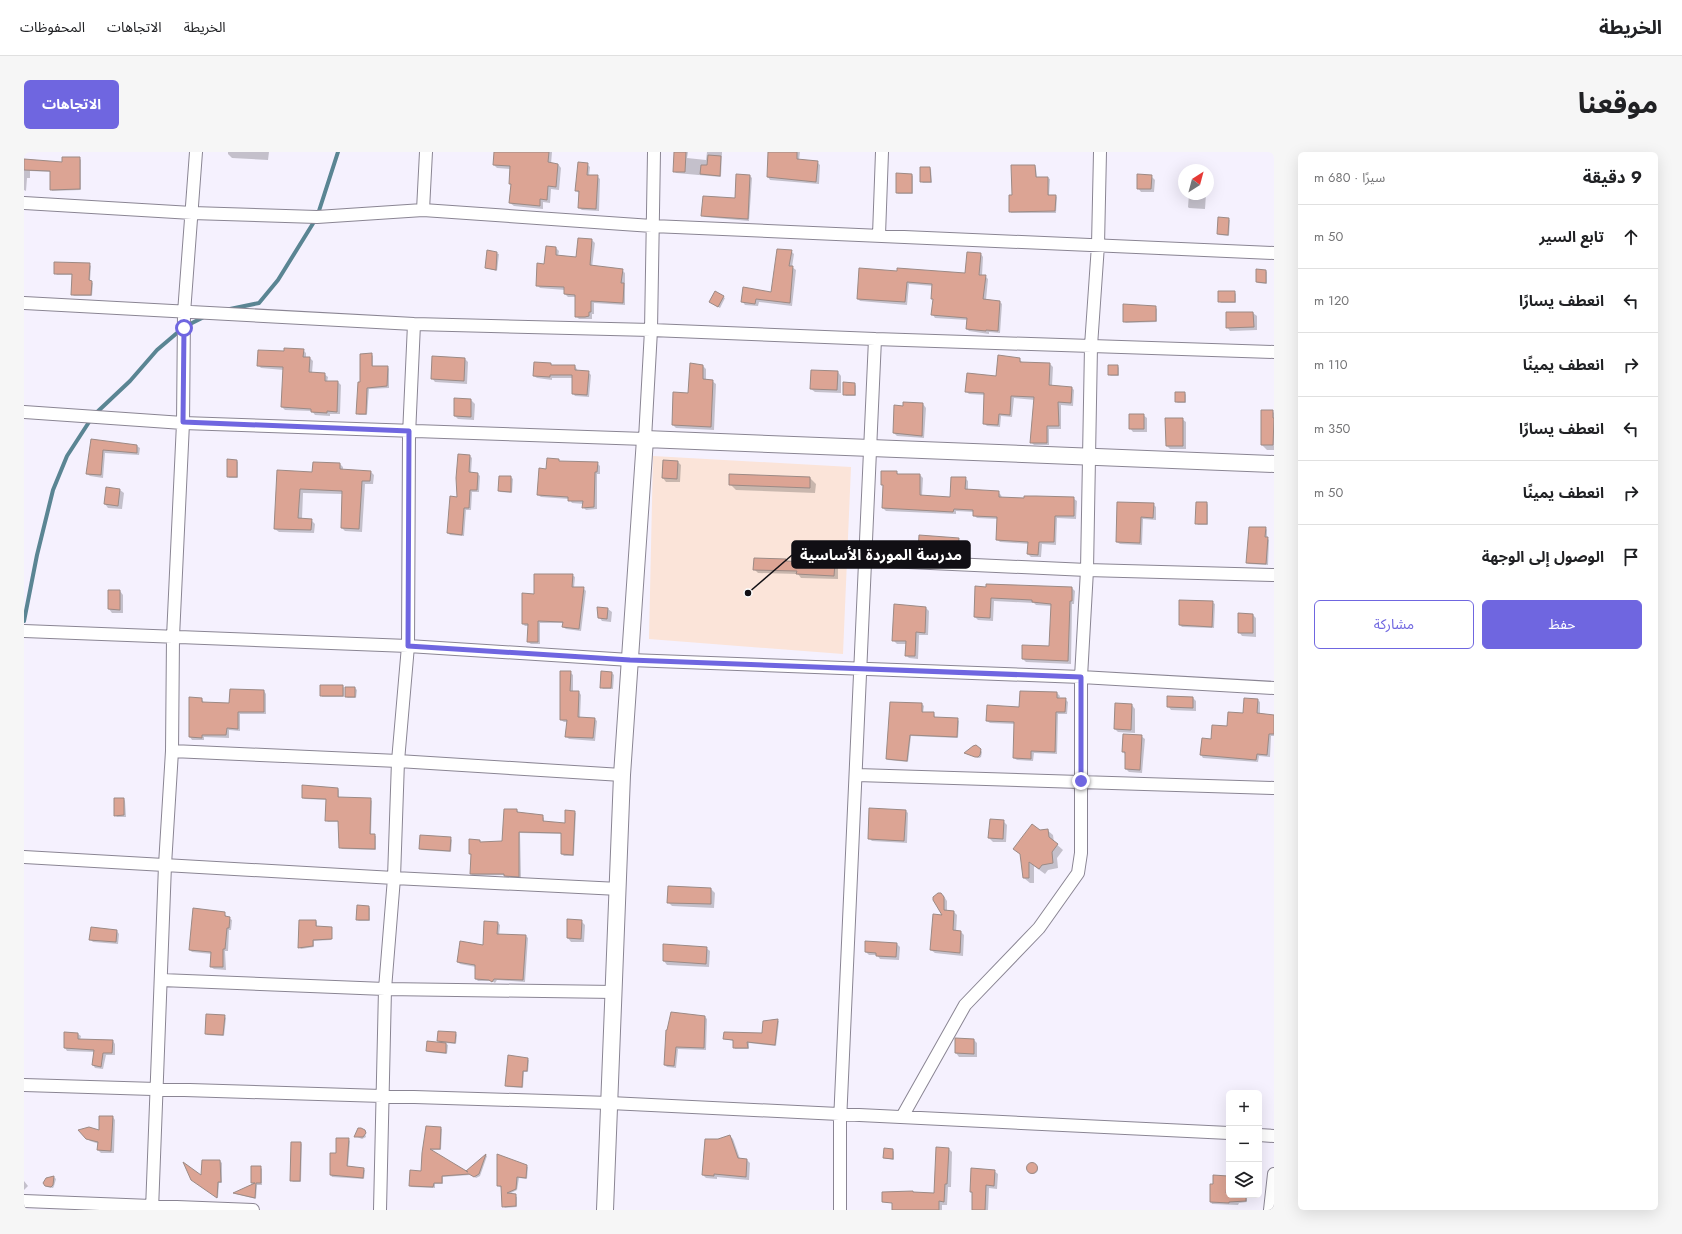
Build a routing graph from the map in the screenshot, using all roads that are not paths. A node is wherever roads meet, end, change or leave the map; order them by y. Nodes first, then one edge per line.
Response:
1 (196, 152) edge
2 (426, 152) edge
3 (654, 152) edge
4 (882, 152) edge
5 (1100, 152) edge
6 (24, 203) edge
7 (422, 210) junction
8 (192, 213) junction
9 (652, 226) junction
10 (879, 235) junction
11 (1098, 245) junction
12 (1274, 253) edge
13 (24, 303) edge
14 (184, 313) junction
15 (414, 324) junction
16 (651, 330) junction
17 (875, 340) junction
18 (1091, 346) junction
19 (1274, 352) edge
20 (24, 412) edge
21 (183, 422) junction
22 (409, 431) junction
23 (645, 439) junction
24 (870, 449) junction
25 (1090, 456) junction
26 (1274, 464) edge
27 (865, 560) junction
28 (1087, 570) junction
29 (1274, 575) edge
30 (24, 631) edge
31 (173, 637) junction
32 (408, 646) junction
33 (630, 660) junction
34 (861, 668) junction
35 (1081, 677) junction
36 (1274, 688) edge
37 (172, 751) junction
38 (398, 761) junction
39 (856, 774) junction
40 (622, 775) junction
41 (1081, 781) junction
42 (1274, 788) edge
43 (24, 857) edge
44 (164, 865) junction
45 (394, 878) junction
46 (619, 889) junction
47 (162, 980) junction
48 (385, 989) junction
49 (615, 992) junction
50 (24, 1085) edge
51 (157, 1090) junction
52 (382, 1097) junction
53 (610, 1103) junction
54 (840, 1114) junction
55 (902, 1117) junction
56 (1226, 1133) edge
57 (1262, 1135) edge
58 (1274, 1136) edge
59 (1274, 1174) edge
60 (24, 1201) edge
61 (152, 1208) edge
62 (253, 1210) edge
63 (380, 1210) edge
64 (605, 1210) edge
65 (840, 1210) edge
66 (1270, 1210) edge

1 - 8 street
2 - 7 street
3 - 9 street
4 - 10 street
5 - 11 street
6 - 8 street
7 - 8 street
7 - 9 street
8 - 14 street
9 - 10 street
9 - 16 street
10 - 11 street
11 - 12 street
11 - 18 street
13 - 14 street
14 - 15 street
14 - 21 street
15 - 16 street
15 - 22 street
16 - 17 street
16 - 23 street
17 - 18 street
17 - 24 street
18 - 19 street
18 - 25 street
20 - 21 street
21 - 22 street
21 - 31 street
22 - 23 street
22 - 32 street
23 - 24 main road
23 - 33 main road
24 - 25 main road
24 - 27 street
25 - 26 main road
25 - 28 street
27 - 28 street
27 - 34 street
28 - 29 street
28 - 35 street
30 - 31 street
31 - 32 street
31 - 37 street
32 - 33 street
32 - 38 street
33 - 34 street
33 - 40 main road
34 - 35 street
34 - 39 street
35 - 36 street
35 - 41 street
37 - 38 street
37 - 44 street
38 - 40 street
38 - 45 street
39 - 41 street
39 - 54 street
40 - 46 main road
41 - 42 street
41 - 55 street
43 - 44 street
44 - 45 street
44 - 47 street
45 - 46 street
45 - 48 street
46 - 49 main road
47 - 48 street
47 - 51 street
48 - 49 street
48 - 52 street
49 - 53 main road
50 - 51 street
51 - 52 street
51 - 61 street
52 - 53 street
52 - 63 street
53 - 54 street
53 - 64 main road
54 - 55 street
54 - 65 street
55 - 56 street
57 - 58 street
59 - 66 street
60 - 61 street
61 - 62 street

